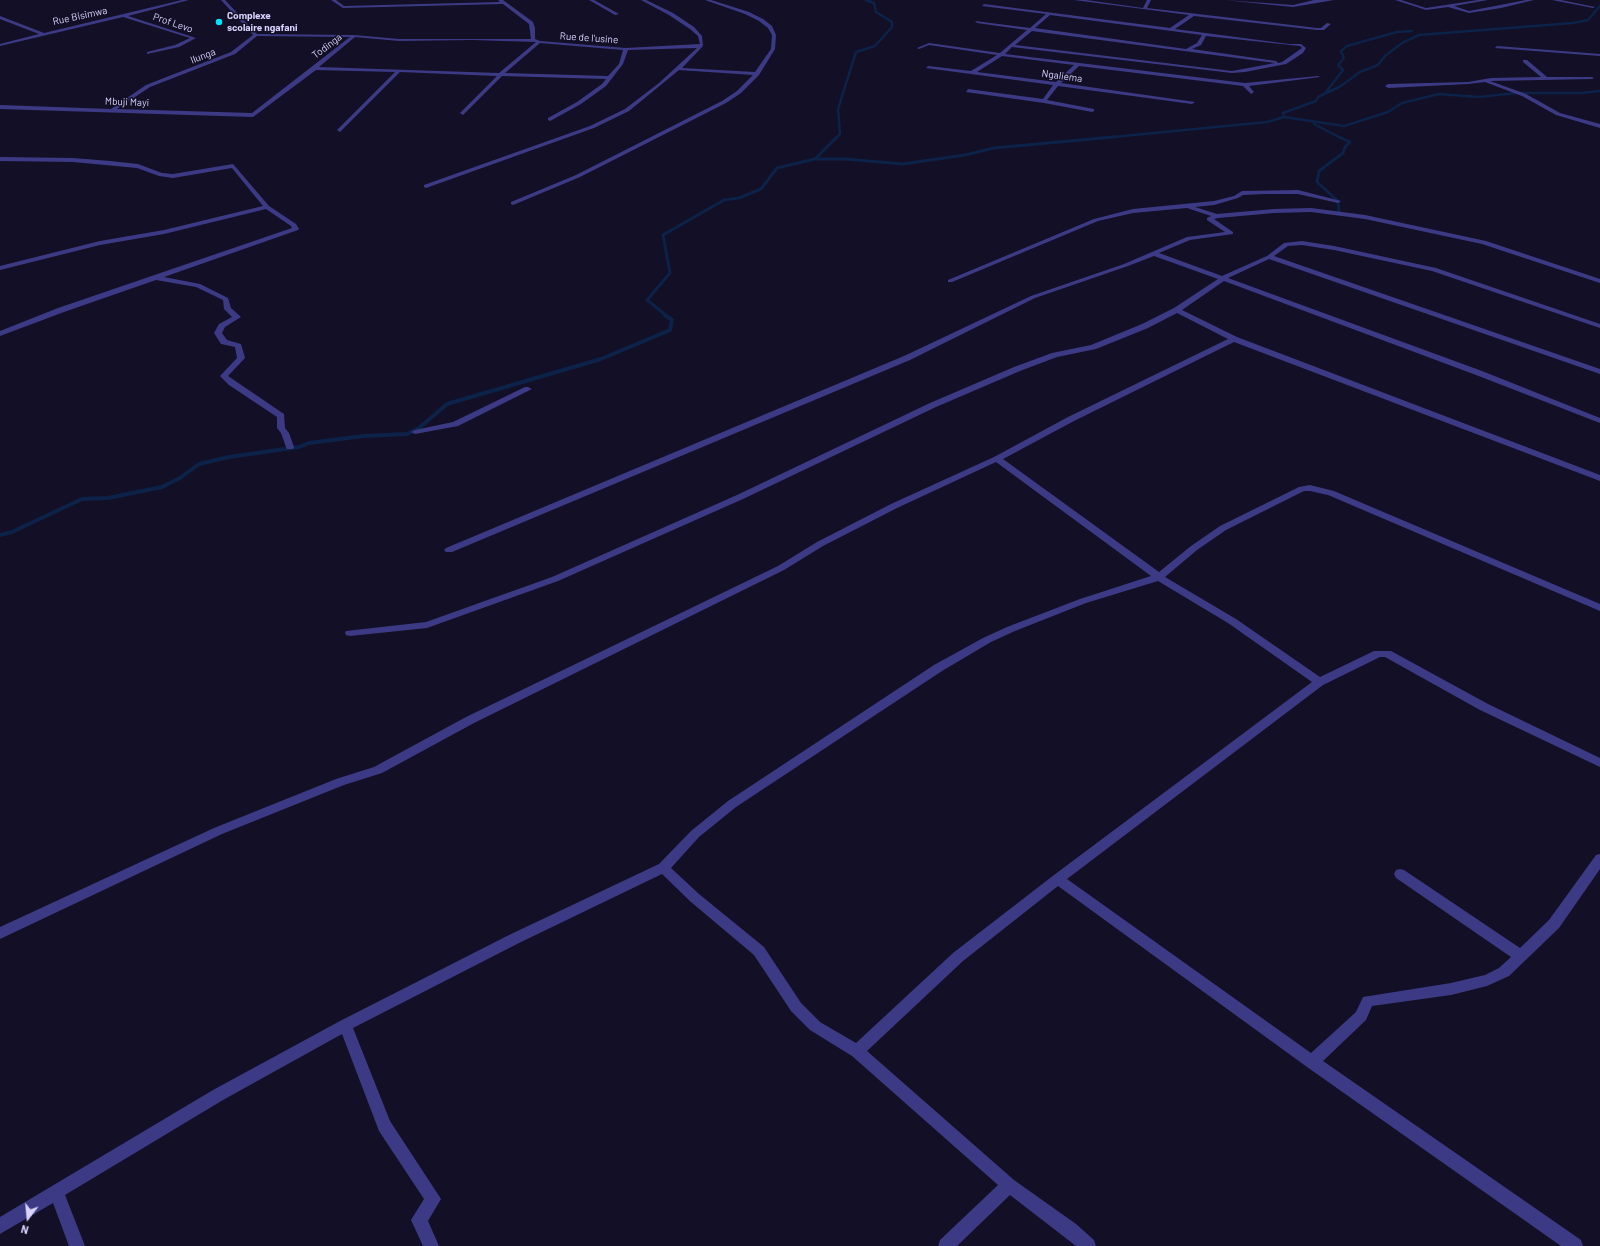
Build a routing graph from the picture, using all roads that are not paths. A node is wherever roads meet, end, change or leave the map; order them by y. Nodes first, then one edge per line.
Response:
1 (188, 0) edge
2 (223, 0) edge
3 (333, 0) edge
4 (412, 0) edge
5 (591, 0) edge
6 (643, 0) edge
7 (707, 0) edge
8 (1076, 0) edge
9 (1149, 0) edge
10 (1226, 0) edge
11 (1332, 0) edge
12 (1344, 0) edge
13 (1358, 0) edge
14 (1397, 0) edge
15 (1486, 0) edge
16 (1532, 0) edge
17 (1554, 0) edge
18 (501, 1) edge
19 (1301, 2) edge
20 (418, 5) junction
21 (984, 5) dead end
22 (1448, 5) junction
23 (1593, 7) dead end
24 (1144, 9) junction
25 (617, 14) dead end
26 (1048, 14) junction
27 (1194, 14) junction
28 (124, 16) junction
29 (0, 17) edge
30 (977, 22) dead end
31 (1329, 24) dead end
32 (1031, 28) junction
33 (1171, 30) junction
34 (42, 34) junction
35 (1205, 34) junction
36 (256, 35) junction
37 (354, 36) junction
38 (533, 40) junction
39 (539, 42) junction
40 (0, 45) edge
41 (701, 46) junction
42 (1012, 46) junction
43 (1497, 47) dead end
44 (1598, 47) dead end
45 (918, 48) dead end
46 (626, 49) junction
47 (1187, 50) junction
48 (149, 53) dead end
49 (1002, 54) junction
50 (1592, 54) junction
51 (1600, 55) edge
52 (1525, 61) dead end
53 (1284, 63) junction
54 (1077, 65) junction
55 (928, 67) dead end
56 (313, 68) junction
57 (679, 68) junction
58 (398, 72) junction
59 (972, 73) junction
60 (501, 74) junction
61 (757, 74) junction
62 (1318, 77) dead end
63 (610, 78) junction
64 (1592, 78) dead end
65 (1546, 79) junction
66 (1485, 80) junction
67 (1056, 85) junction
68 (1244, 85) junction
69 (1388, 86) dead end
70 (968, 91) dead end
71 (1251, 92) dead end
72 (1044, 101) junction
73 (1192, 102) dead end
74 (0, 107) edge
75 (1092, 110) dead end
76 (111, 111) junction
77 (463, 113) dead end
78 (253, 115) joint
79 (550, 119) dead end
80 (1600, 126) edge
81 (340, 130) dead end
82 (0, 159) edge
83 (426, 186) dead end
84 (1338, 201) dead end
85 (513, 202) dead end
86 (1187, 206) junction
87 (267, 207) junction
88 (1217, 216) junction
89 (1153, 253) junction
90 (1269, 257) junction
91 (0, 268) edge
92 (158, 278) junction
93 (1224, 278) junction
94 (950, 281) dead end
95 (1600, 281) edge
96 (1177, 310) junction
97 (1600, 326) edge
98 (0, 334) edge
99 (1234, 339) junction
100 (1600, 372) edge
101 (528, 389) dead end
102 (1600, 421) edge
103 (415, 432) dead end
104 (290, 447) dead end
105 (998, 459) junction
106 (1600, 478) edge
107 (449, 550) dead end
108 (1159, 577) junction
109 (1600, 608) edge
110 (350, 633) dead end
111 (1319, 682) junction
112 (1600, 763) edge
113 (1600, 859) edge
114 (663, 868) junction
115 (1400, 874) dead end
116 (1058, 879) junction
117 (0, 933) edge
118 (1521, 956) junction
119 (345, 1025) junction
120 (857, 1051) junction
121 (1312, 1062) junction
122 (1009, 1185) junction
123 (57, 1193) junction
124 (0, 1226) edge
125 (77, 1246) edge
126 (431, 1246) edge
127 (946, 1246) edge
128 (1088, 1246) edge
129 (1575, 1246) edge

1 - 28 street, Rue Bisimwa
2 - 36 street
3 - 20 street
4 - 20 street
5 - 25 street
6 - 41 street
7 - 61 street
8 - 24 street
9 - 24 street
10 - 19 street
11 - 19 street
12 - 13 street
14 - 22 street
15 - 22 street
16 - 22 street
17 - 23 street
18 - 20 street
18 - 38 street
21 - 26 street
24 - 27 street
26 - 32 street
26 - 33 street
27 - 31 street
27 - 33 street
28 - 34 street, Rue Bisimwa
28 - 48 street, Prof Levo
29 - 34 street
30 - 32 street
32 - 42 street
32 - 47 street
33 - 35 street
34 - 40 street, Rue Bisimwa
35 - 47 street
35 - 53 street
36 - 37 street, Todinga
36 - 76 street, Ilunga
37 - 38 street
37 - 56 street, Todinga
38 - 39 street, Rue de l'usine
39 - 46 street, Rue de l'usine
39 - 60 street
41 - 46 street, Rue de l'usine
41 - 57 street
42 - 49 street
42 - 53 street
43 - 50 street
44 - 50 street
45 - 49 street
46 - 63 street
47 - 53 street
49 - 54 street
49 - 59 street
50 - 51 street
52 - 65 street
54 - 67 street
54 - 68 street
55 - 59 street, Ngaliema
56 - 58 street
56 - 78 street, Todinga
57 - 61 street
57 - 83 street
58 - 60 street
58 - 81 street
59 - 67 street, Ngaliema
60 - 63 street
60 - 77 street
61 - 85 street
62 - 68 street
63 - 79 street
64 - 65 street
65 - 66 street
66 - 69 street
66 - 80 street
67 - 72 street
67 - 73 street, Ngaliema
68 - 71 street
70 - 72 street
72 - 75 street
74 - 76 street, Mbuji Mayi
76 - 78 street, Mbuji Mayi
82 - 87 street
84 - 86 street
86 - 88 street
86 - 94 street
87 - 91 street
87 - 92 street
88 - 89 street
88 - 95 street
89 - 93 street
89 - 107 street
90 - 93 street
90 - 97 street
90 - 100 street
92 - 98 street
92 - 104 street
93 - 96 street
93 - 102 street
96 - 99 street
96 - 110 street
99 - 105 street
99 - 106 street
101 - 103 street
105 - 108 street
105 - 117 street
108 - 109 street
108 - 111 street
108 - 114 street
111 - 112 street
111 - 116 street
113 - 118 street
114 - 119 street
114 - 120 street
115 - 118 street
116 - 120 street
116 - 121 street
118 - 121 street
119 - 123 street
119 - 126 street
120 - 122 street
121 - 129 street
122 - 127 street
122 - 128 street
123 - 124 street
123 - 125 street

